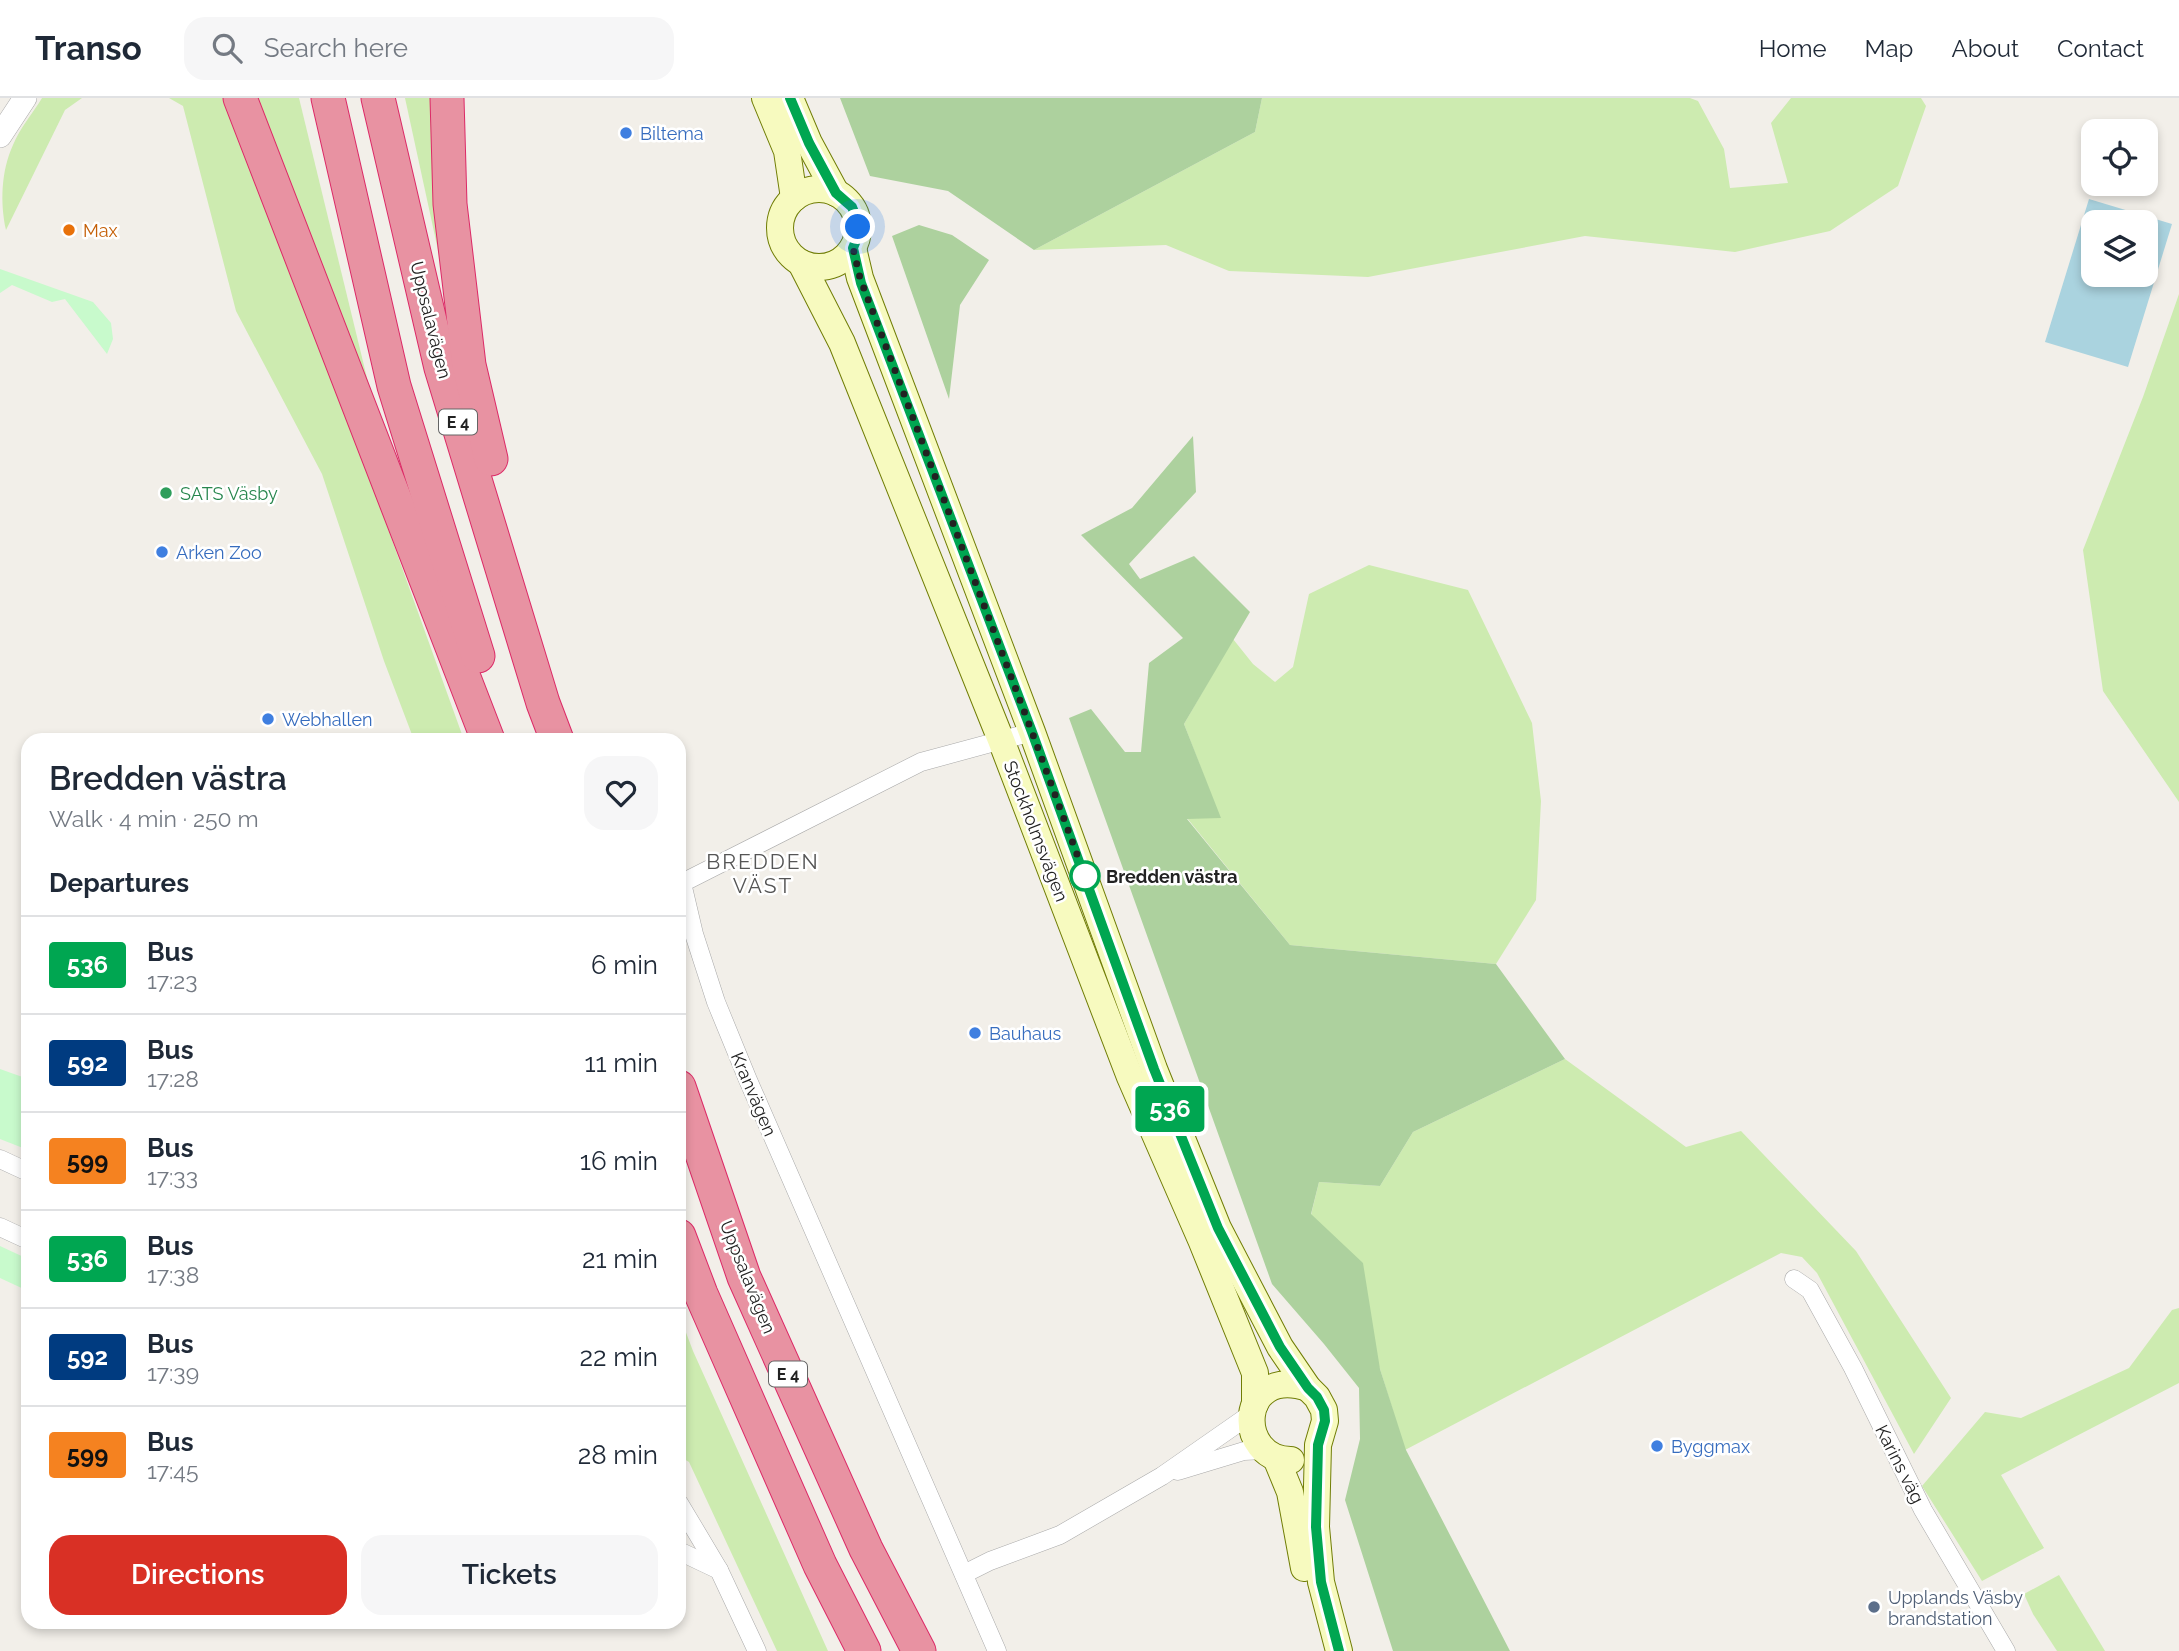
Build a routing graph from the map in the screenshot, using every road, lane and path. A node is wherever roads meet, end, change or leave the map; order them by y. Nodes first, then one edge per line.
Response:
1 (25, 98) edge
2 (240, 98) edge
3 (328, 98) edge
4 (378, 98) edge
5 (447, 98) edge
6 (765, 98) edge
7 (790, 98) edge
8 (0, 136) edge
9 (836, 193) junction
10 (794, 198) junction
11 (853, 248) junction
12 (801, 263) junction
13 (1032, 732) junction
14 (485, 733) edge
15 (502, 733) edge
16 (554, 733) edge
17 (572, 733) edge
18 (1001, 740) junction
19 (686, 881) edge
20 (686, 900) edge
21 (686, 1107) edge
22 (0, 1159) edge
23 (21, 1169) edge
24 (0, 1227) edge
25 (21, 1237) edge
26 (686, 1254) edge
27 (1794, 1279) dead end
28 (1308, 1388) junction
29 (1253, 1409) junction
30 (1318, 1445) junction
31 (1270, 1454) junction
32 (1162, 1476) junction
33 (686, 1515) edge
34 (686, 1554) edge
35 (719, 1570) junction
36 (964, 1574) junction
37 (757, 1651) edge
38 (864, 1651) edge
39 (919, 1651) edge
40 (996, 1651) edge
41 (1322, 1651) edge
42 (1339, 1651) edge
43 (2006, 1651) edge

1 - 8 street
2 - 14 highway
3 - 15 highway
4 - 16 highway, Uppsalavägen / E 4
5 - 17 highway
6 - 10 main road
7 - 9 main road, Stockholmsvägen
9 - 10 main road
9 - 11 main road, Stockholmsvägen
10 - 12 main road, Stockholmsvägen
11 - 12 main road
11 - 13 main road, Stockholmsvägen
12 - 18 main road, Stockholmsvägen
13 - 18 street, Kranvägen
13 - 28 main road, Stockholmsvägen
18 - 19 street, Kranvägen
18 - 29 main road, Stockholmsvägen
20 - 36 street, Kranvägen
21 - 39 highway, Uppsalavägen / E 4
22 - 23 street
24 - 25 street
26 - 38 highway, E 4
27 - 43 street, Karins väg
28 - 29 main road
28 - 30 main road, Stockholmsvägen
29 - 31 main road, Stockholmsvägen
29 - 32 street
30 - 31 main road
30 - 42 main road, Stockholmsvägen
31 - 32 street
31 - 41 main road, Stockholmsvägen
32 - 36 street
33 - 35 street
34 - 35 street
35 - 37 street
36 - 40 street, Kranvägen

